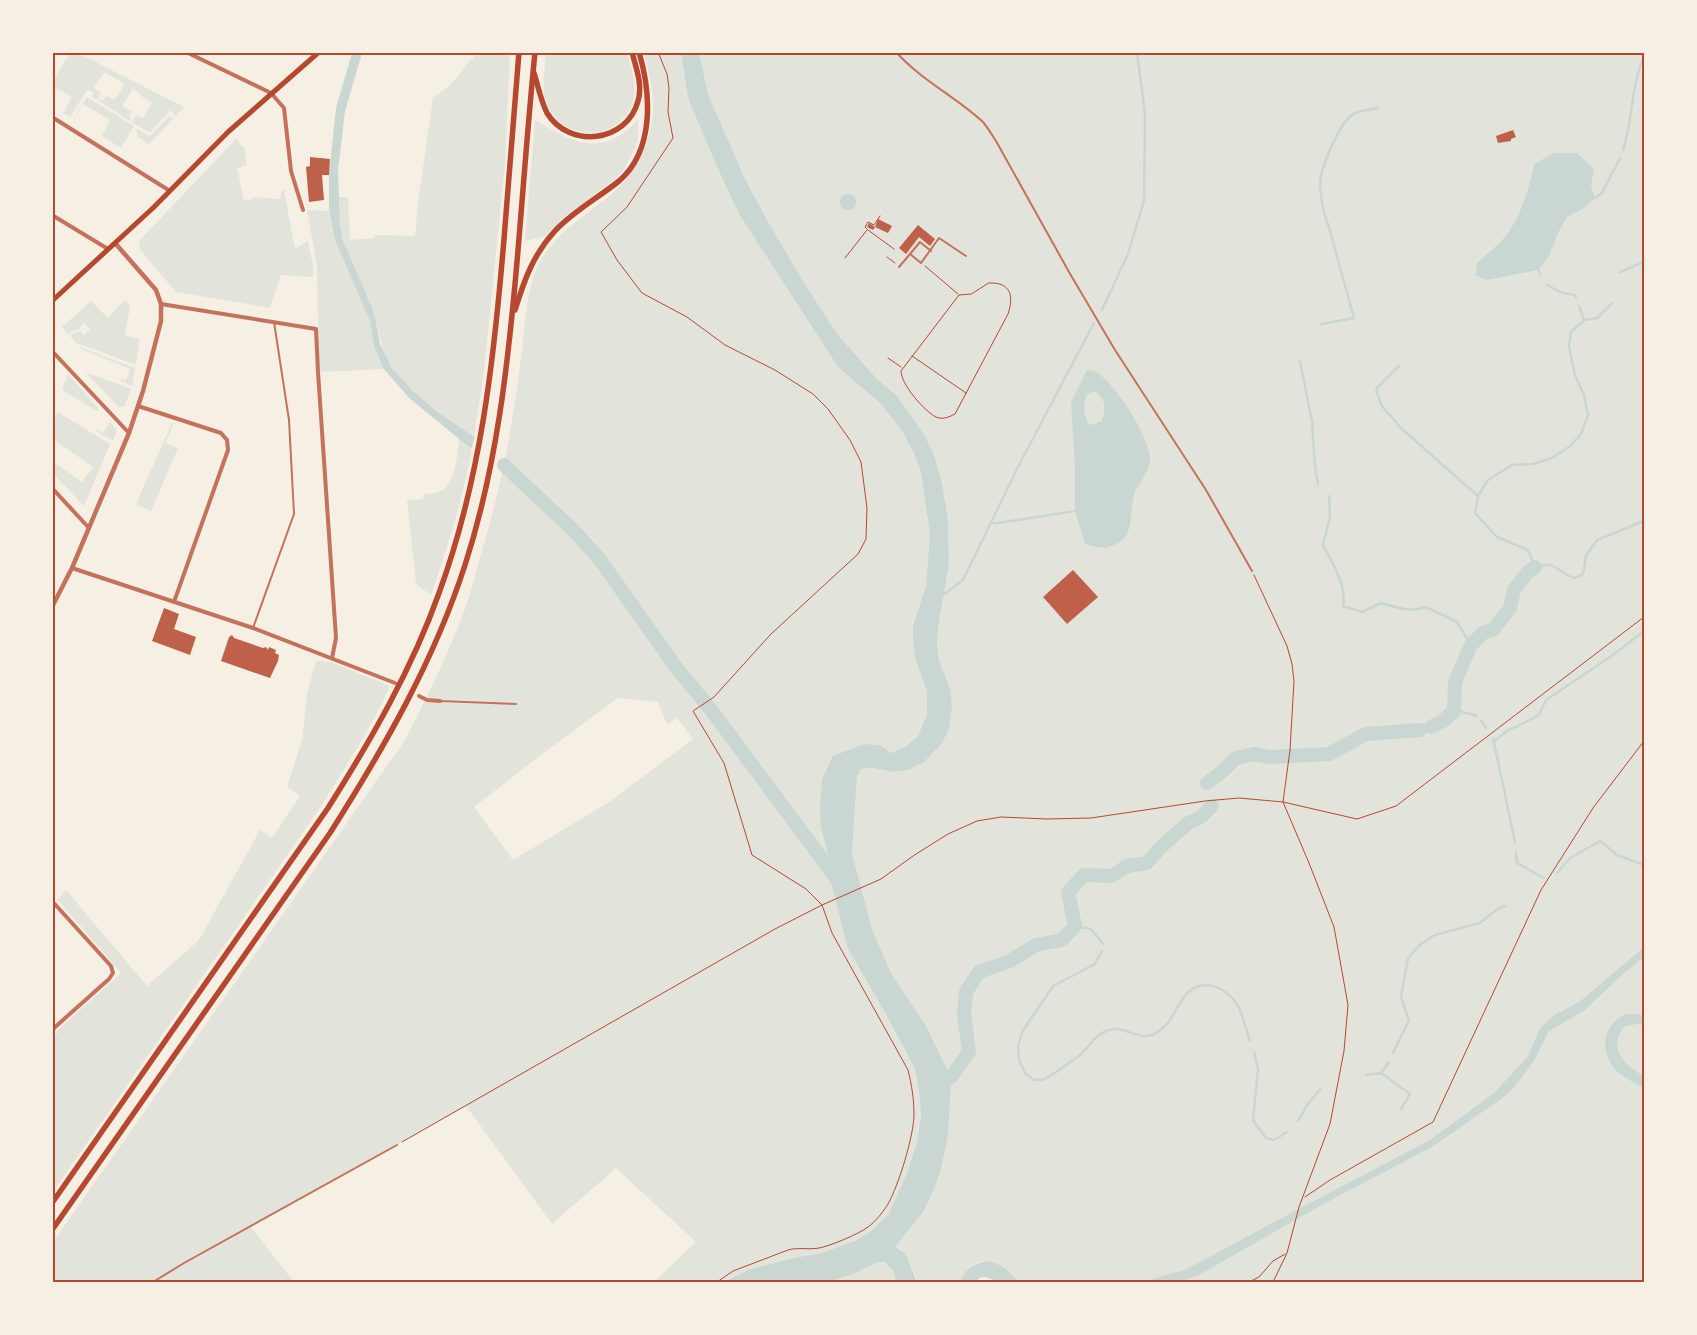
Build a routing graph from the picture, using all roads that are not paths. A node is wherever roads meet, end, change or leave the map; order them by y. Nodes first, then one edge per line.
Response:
1 (186, 52) edge
2 (319, 52) edge
3 (519, 52) edge
4 (535, 52) edge
5 (632, 52) edge
6 (639, 52) edge
7 (896, 52) edge
8 (534, 69) junction
9 (271, 93) junction
10 (52, 117) edge
11 (170, 191) junction
12 (303, 210) dead end
13 (52, 215) edge
14 (115, 243) junction
15 (108, 249) junction
16 (931, 250) junction
17 (910, 254) junction
18 (966, 256) dead end
19 (899, 267) road end
20 (52, 302) edge
21 (161, 304) junction
22 (274, 322) junction
23 (512, 322) junction
24 (52, 351) edge
25 (138, 406) junction
26 (129, 433) junction
27 (52, 488) edge
28 (89, 528) junction
29 (72, 568) junction
30 (1252, 571) road end
31 (174, 602) junction
32 (52, 607) edge
33 (253, 628) junction
34 (332, 658) junction
35 (395, 683) dead end
36 (419, 696) dead end
37 (440, 701) joint
38 (516, 704) dead end
39 (52, 901) edge
40 (52, 1032) edge
41 (397, 1145) road end
42 (52, 1203) edge
43 (52, 1230) edge
44 (153, 1282) edge

1 - 9 street
2 - 9 main road
3 - 42 highway
4 - 8 highway
5 - 8 highway
6 - 23 highway
7 - 30 lane
8 - 23 highway
9 - 11 main road
9 - 12 street
10 - 11 street
11 - 14 main road
13 - 15 street
14 - 15 main road
14 - 21 street
15 - 20 main road
16 - 17 lane
16 - 17 lane
16 - 18 lane
17 - 19 lane
21 - 22 street
21 - 25 street
22 - 33 lane
22 - 34 street
23 - 43 highway
24 - 26 street
25 - 26 street
25 - 31 street
26 - 28 street
27 - 28 street
28 - 29 street
29 - 31 street
29 - 32 street
31 - 33 street
33 - 34 street
34 - 35 street
36 - 37 street
37 - 38 lane
39 - 40 street
41 - 44 lane

